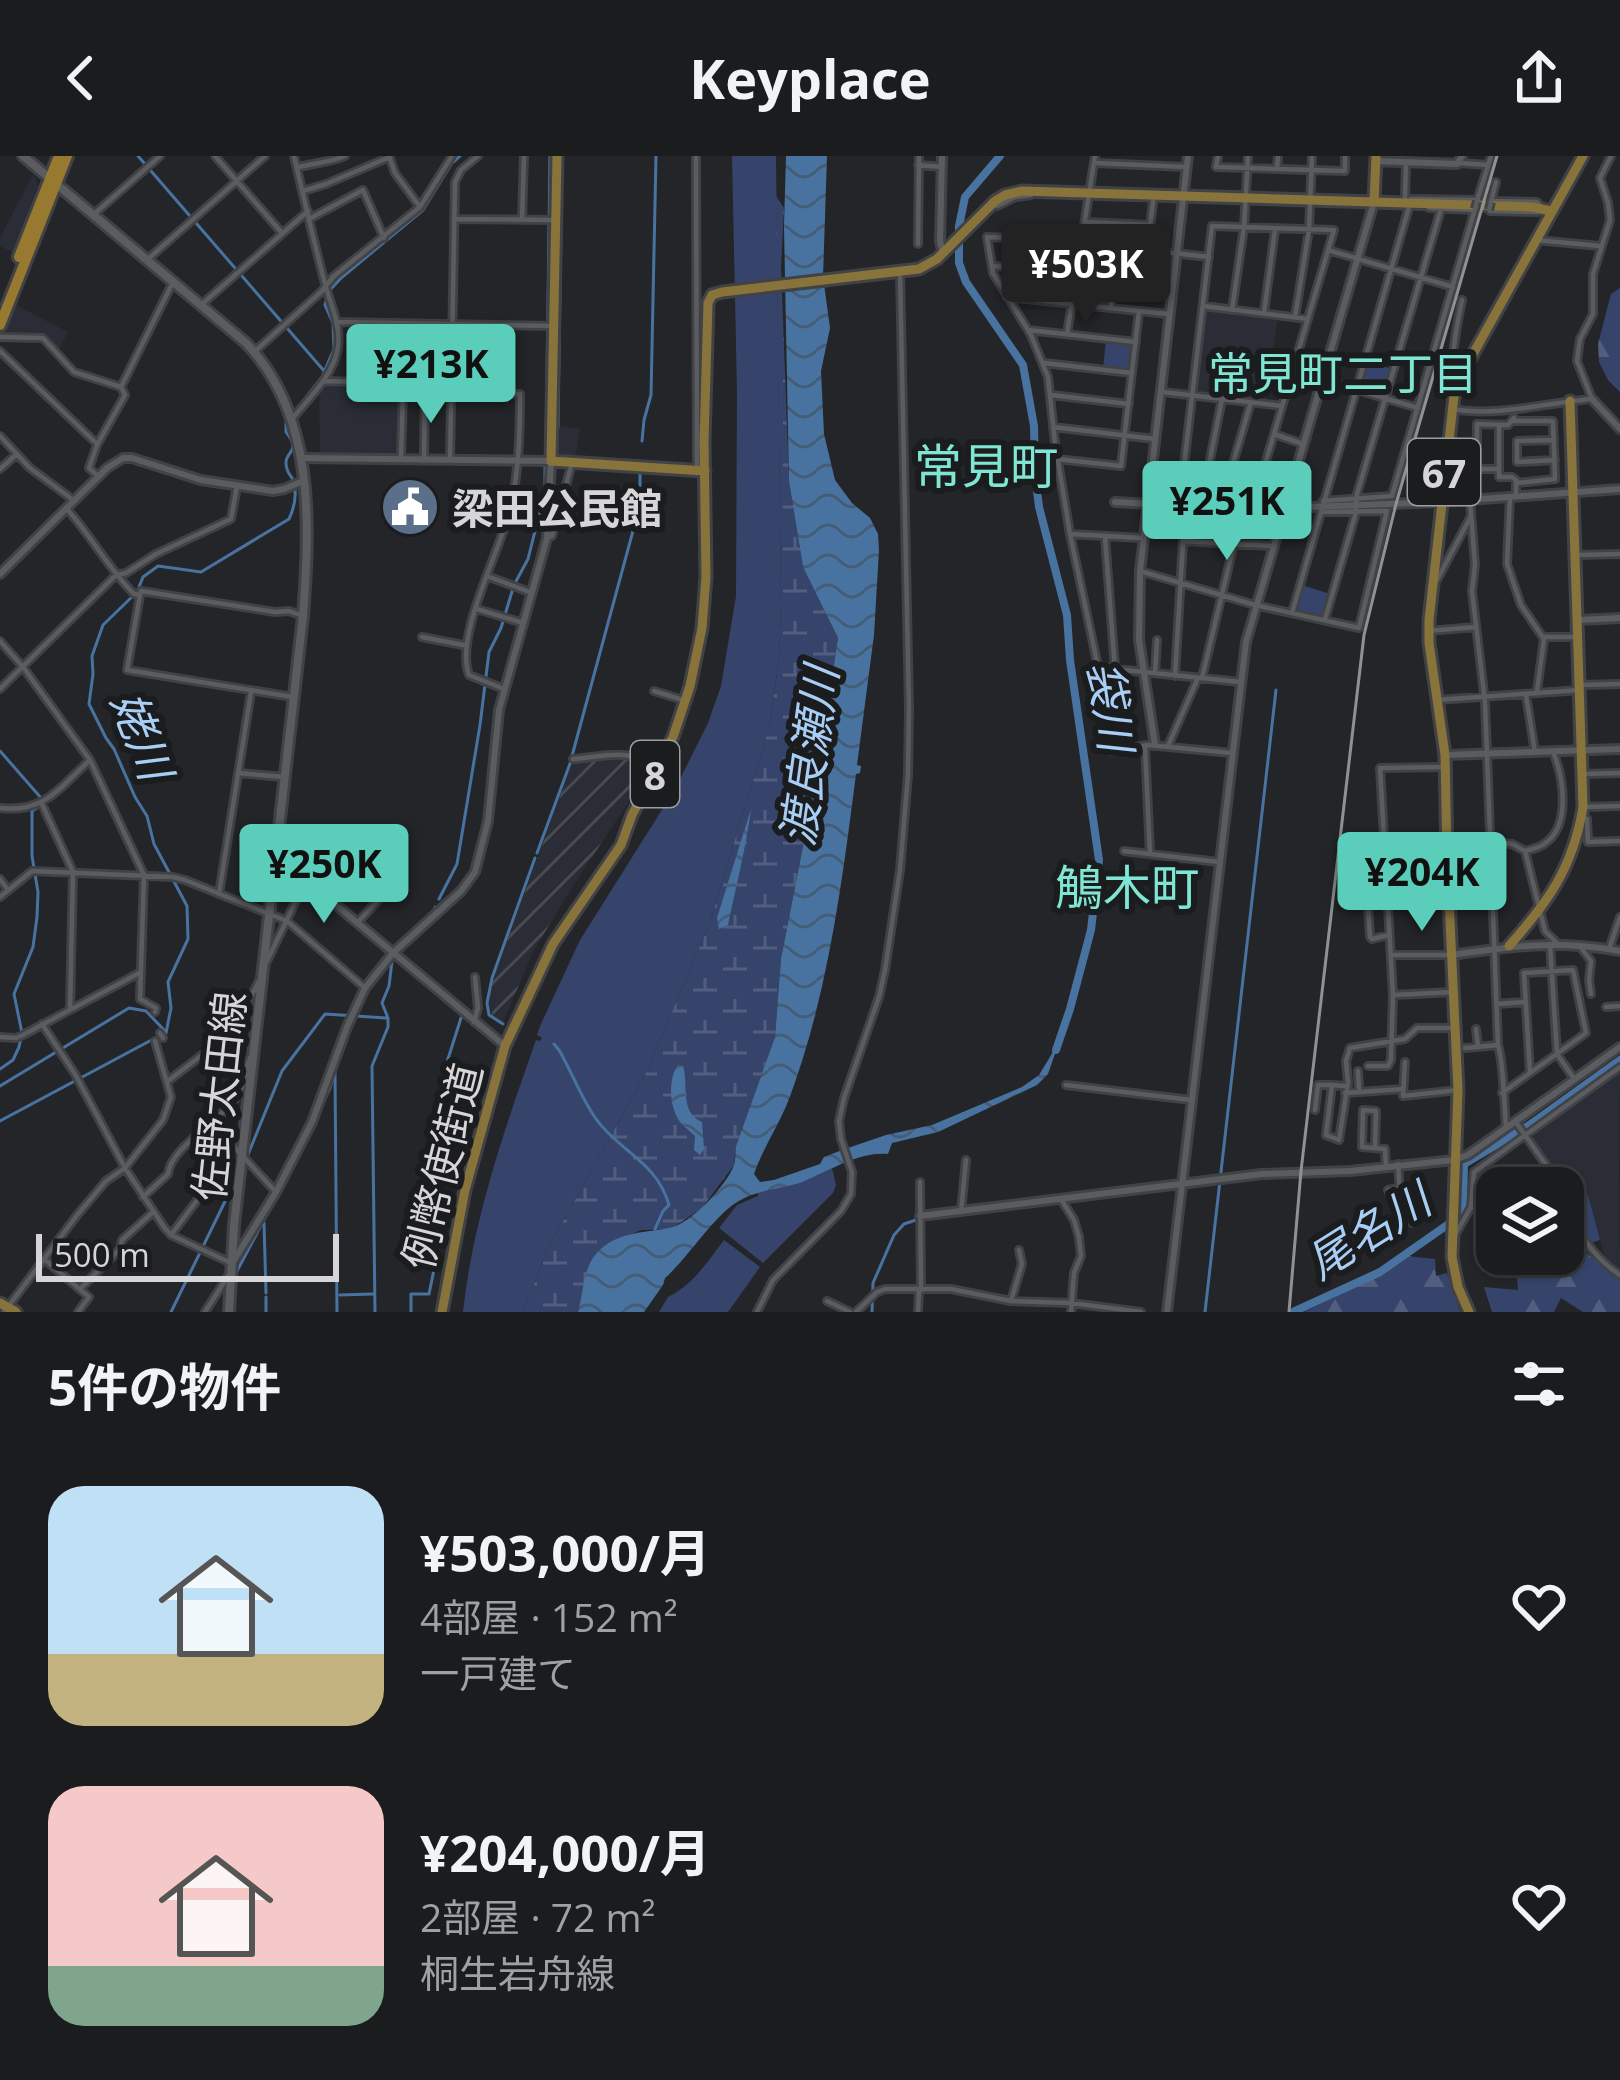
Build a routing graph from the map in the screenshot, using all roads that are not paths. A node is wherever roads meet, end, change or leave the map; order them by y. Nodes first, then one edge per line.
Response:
1 (23, 156) edge
2 (63, 156) edge
3 (160, 156) edge
4 (214, 156) edge
5 (265, 156) edge
6 (294, 156) edge
7 (345, 156) edge
8 (390, 156) edge
9 (458, 156) edge
10 (478, 156) edge
11 (524, 156) edge
12 (557, 156) edge
13 (696, 156) edge
14 (919, 156) edge
15 (942, 156) edge
16 (1158, 156) edge
17 (1187, 156) edge
18 (1218, 156) edge
19 (1248, 156) edge
20 (1277, 156) edge
21 (1312, 156) edge
22 (1345, 156) edge
23 (1477, 156) edge
24 (1491, 156) edge
25 (1583, 156) edge
26 (1611, 156) edge
27 (1095, 159) edge
28 (1376, 159) edge
29 (1127, 160) edge
30 (1407, 160) edge
31 (1461, 160) edge
32 (467, 164) junction
33 (1474, 164) junction
34 (918, 165) junction
35 (1157, 165) junction
36 (1488, 165) junction
37 (1186, 166) junction
38 (942, 167) junction
39 (297, 168) junction
40 (1247, 168) junction
41 (1277, 169) junction
42 (1311, 170) junction
43 (236, 181) junction
44 (53, 182) junction
45 (1496, 182) dead end
46 (303, 191) junction
47 (1090, 192) junction
48 (1154, 194) junction
49 (1183, 196) junction
50 (1245, 197) junction
51 (1311, 200) junction
52 (1374, 202) junction
53 (1404, 203) junction
54 (1476, 205) junction
55 (420, 207) junction
56 (1441, 209) junction
57 (1542, 209) junction
58 (93, 215) junction
59 (308, 215) junction
60 (454, 219) junction
61 (522, 220) junction
62 (556, 220) junction
63 (1084, 222) junction
64 (1150, 225) junction
65 (1244, 227) junction
66 (1276, 228) junction
67 (1309, 230) junction
68 (282, 233) junction
69 (384, 238) junction
70 (1536, 240) junction
71 (1082, 241) junction
72 (918, 244) dead end
73 (1600, 246) junction
74 (1328, 250) junction
75 (943, 254) junction
76 (1176, 254) junction
77 (1209, 257) junction
78 (147, 260) junction
79 (1358, 260) junction
80 (991, 266) junction
81 (1391, 269) junction
82 (1077, 272) junction
83 (897, 273) junction
84 (1421, 278) junction
85 (173, 282) junction
86 (1453, 287) junction
87 (326, 288) junction
88 (1006, 297) junction
89 (1462, 300) dead end
90 (1072, 304) junction
91 (0, 305) edge
92 (201, 305) junction
93 (1203, 306) junction
94 (1111, 308) junction
95 (1232, 310) junction
96 (1139, 311) junction
97 (1169, 314) junction
98 (1264, 314) junction
99 (1295, 317) junction
100 (1308, 319) junction
101 (338, 322) junction
102 (454, 324) junction
103 (0, 325) edge
104 (554, 326) junction
105 (1028, 330) junction
106 (1067, 334) junction
107 (0, 337) edge
108 (1136, 342) junction
109 (0, 351) edge
110 (254, 352) junction
111 (1043, 363) junction
112 (1293, 371) junction
113 (1132, 374) junction
114 (1323, 379) junction
115 (323, 381) junction
116 (121, 387) junction
117 (1355, 389) junction
118 (403, 391) junction
119 (425, 392) junction
120 (452, 392) junction
121 (1160, 392) junction
122 (1050, 395) junction
123 (1193, 395) junction
124 (1454, 396) junction
125 (1385, 398) junction
126 (1222, 399) junction
127 (1592, 399) junction
128 (1570, 401) junction
129 (1251, 402) junction
130 (1129, 404) junction
131 (1282, 406) junction
132 (1418, 408) junction
133 (1451, 410) junction
134 (1514, 411) junction
135 (292, 416) junction
136 (1514, 421) junction
137 (1499, 425) junction
138 (1053, 427) junction
139 (1620, 429) edge
140 (1274, 434) junction
141 (1125, 435) junction
142 (0, 436) edge
143 (1155, 439) junction
144 (1554, 440) junction
145 (1303, 444) junction
146 (97, 445) junction
147 (17, 454) junction
148 (301, 458) junction
149 (1057, 459) junction
150 (401, 460) junction
151 (424, 460) junction
152 (450, 460) junction
153 (1555, 460) junction
154 (518, 461) junction
155 (551, 461) junction
156 (572, 463) junction
157 (0, 469) edge
158 (1499, 470) junction
159 (701, 471) junction
160 (1207, 475) junction
161 (1229, 476) junction
162 (99, 477) junction
163 (298, 483) junction
164 (1516, 483) junction
165 (237, 485) junction
166 (1620, 489) edge
167 (1573, 491) junction
168 (1513, 496) junction
169 (1470, 500) junction
170 (75, 501) junction
171 (1114, 502) dead end
172 (1441, 502) junction
173 (1148, 504) junction
174 (1355, 505) junction
175 (1185, 506) junction
176 (1322, 506) junction
177 (1201, 507) junction
178 (1284, 508) junction
179 (68, 509) junction
180 (1471, 517) junction
181 (1070, 534) junction
182 (1106, 537) junction
183 (547, 538) junction
184 (1143, 538) junction
185 (1183, 541) junction
186 (1234, 544) junction
187 (1273, 546) junction
188 (1620, 554) edge
189 (1576, 555) junction
190 (1140, 571) junction
191 (0, 574) edge
192 (116, 575) junction
193 (488, 576) junction
194 (1180, 583) junction
195 (1432, 586) junction
196 (532, 593) junction
197 (140, 595) junction
198 (1222, 595) junction
199 (1255, 605) junction
200 (477, 609) junction
201 (1292, 613) junction
202 (303, 616) junction
203 (1620, 618) edge
204 (1325, 619) junction
205 (1578, 620) junction
206 (523, 623) junction
207 (1476, 627) junction
208 (1428, 631) junction
209 (422, 637) dead end
210 (1578, 637) junction
211 (1544, 638) junction
212 (1157, 640) dead end
213 (0, 641) edge
214 (465, 645) junction
215 (22, 667) junction
216 (1115, 669) junction
217 (1144, 672) junction
218 (1155, 673) junction
219 (1175, 676) junction
220 (1200, 679) junction
221 (1240, 682) junction
222 (1620, 684) edge
223 (1580, 688) junction
224 (0, 689) edge
225 (504, 689) junction
226 (251, 690) junction
227 (655, 691) dead end
228 (1537, 691) junction
229 (1526, 695) junction
230 (293, 697) junction
231 (1483, 698) junction
232 (1437, 700) junction
233 (686, 701) junction
234 (1155, 745) junction
235 (1168, 746) junction
236 (1145, 747) junction
237 (1620, 749) edge
238 (1582, 750) junction
239 (1111, 751) dead end
240 (1535, 752) junction
241 (1552, 752) junction
242 (1232, 753) junction
243 (1486, 754) junction
244 (574, 759) dead end
245 (91, 760) junction
246 (1445, 761) junction
247 (660, 764) junction
248 (1620, 772) edge
249 (238, 773) junction
250 (1583, 774) junction
251 (284, 777) junction
252 (42, 804) junction
253 (1620, 806) edge
254 (0, 808) edge
255 (1582, 812) junction
256 (1620, 841) edge
257 (1489, 842) junction
258 (1124, 851) dead end
259 (1526, 851) junction
260 (1150, 853) junction
261 (275, 858) junction
262 (1219, 862) junction
263 (368, 871) dead end
264 (73, 872) junction
265 (144, 875) junction
266 (0, 879) edge
267 (307, 880) junction
268 (8, 890) junction
269 (219, 894) junction
270 (0, 897) edge
271 (1368, 906) dead end
272 (1540, 909) junction
273 (269, 914) junction
274 (1620, 917) edge
275 (287, 921) junction
276 (357, 923) junction
277 (1390, 935) junction
278 (1554, 944) junction
279 (1579, 945) junction
280 (1509, 946) junction
281 (1496, 949) junction
282 (1609, 949) junction
283 (1620, 951) edge
284 (393, 953) junction
285 (1391, 955) junction
286 (1452, 955) junction
287 (264, 962) junction
288 (1552, 971) junction
289 (141, 972) junction
290 (475, 977) dead end
291 (262, 979) junction
292 (365, 988) junction
293 (1453, 992) junction
294 (1393, 994) junction
295 (1592, 994) dead end
296 (1526, 1002) junction
297 (1497, 1004) junction
298 (1620, 1006) edge
299 (1606, 1007) dead end
300 (70, 1009) junction
301 (155, 1012) dead end
302 (474, 1022) junction
303 (42, 1024) junction
304 (1455, 1028) junction
305 (1477, 1029) dead end
306 (0, 1037) edge
307 (159, 1037) dead end
308 (1391, 1041) junction
309 (1498, 1045) junction
310 (505, 1046) junction
311 (1478, 1047) junction
312 (1465, 1048) dead end
313 (1618, 1052) edge
314 (1557, 1054) junction
315 (253, 1056) junction
316 (1405, 1062) dead end
317 (1368, 1066) dead end
318 (1620, 1067) edge
319 (1358, 1071) dead end
320 (1530, 1073) junction
321 (1575, 1080) junction
322 (168, 1081) junction
323 (1066, 1085) dead end
324 (1332, 1085) junction
325 (1345, 1089) junction
326 (1403, 1089) junction
327 (1458, 1090) junction
328 (1359, 1091) junction
329 (1502, 1093) junction
330 (1192, 1100) junction
331 (1315, 1110) dead end
332 (213, 1124) junction
333 (1506, 1128) junction
334 (1520, 1129) junction
335 (228, 1141) junction
336 (1376, 1148) junction
337 (242, 1155) junction
338 (966, 1160) dead end
339 (1454, 1160) junction
340 (1398, 1164) junction
341 (1386, 1167) junction
342 (1548, 1167) edge
343 (124, 1168) junction
344 (920, 1182) dead end
345 (1182, 1185) junction
346 (276, 1192) junction
347 (1400, 1192) junction
348 (143, 1197) junction
349 (1061, 1199) junction
350 (1471, 1207) junction
351 (1396, 1209) dead end
352 (1476, 1209) edge
353 (153, 1212) junction
354 (961, 1212) junction
355 (920, 1216) junction
356 (1453, 1227) junction
357 (170, 1235) junction
358 (1584, 1240) edge
359 (1019, 1250) dead end
360 (44, 1259) junction
361 (231, 1269) junction
362 (1620, 1275) edge
363 (81, 1288) junction
364 (920, 1290) junction
365 (827, 1301) dead end
366 (1011, 1301) junction
367 (1071, 1303) junction
368 (7, 1309) edge
369 (78, 1312) edge
370 (205, 1312) edge
371 (230, 1312) edge
372 (442, 1312) edge
373 (758, 1312) edge
374 (853, 1312) edge
375 (918, 1312) edge
376 (1071, 1312) edge
377 (1141, 1312) edge
378 (1167, 1312) edge
379 (1469, 1312) edge

1 - 44 main road
2 - 44 highway
3 - 58 street
4 - 43 street
5 - 43 street
6 - 39 street
7 - 39 street
8 - 46 street
8 - 55 street
9 - 32 street
9 - 55 street
10 - 32 street
11 - 61 street
12 - 62 main road
13 - 159 street
14 - 34 street
15 - 38 street
16 - 35 street
17 - 37 street
18 - 40 street
19 - 40 street
20 - 41 street
21 - 42 street
22 - 42 street
23 - 33 street
24 - 36 street
25 - 57 main road
26 - 73 street
27 - 29 street
27 - 47 street
28 - 30 street
28 - 52 main road
29 - 35 street
30 - 31 street
30 - 53 street
31 - 33 street
32 - 60 street
33 - 36 street
34 - 38 street
34 - 72 street
35 - 37 street
36 - 54 street
37 - 49 street
38 - 75 street
39 - 46 street
40 - 41 street
40 - 50 street
41 - 42 street
42 - 51 street
43 - 68 street
43 - 78 street
44 - 58 main road
44 - 91 highway
44 - 103 highway
45 - 57 street
46 - 59 street
47 - 48 main road, 8
47 - 63 street
47 - 75 main road, 8
48 - 49 main road, 8
48 - 64 street
49 - 50 main road, 8
49 - 76 street
50 - 51 main road, 8
50 - 65 street
51 - 52 main road, 8
51 - 67 street
52 - 53 main road
52 - 79 street
53 - 54 street
53 - 56 street
53 - 57 main road
53 - 81 street
54 - 56 street
54 - 86 street
55 - 69 street
56 - 84 street
57 - 70 main road, 67
58 - 78 main road
59 - 68 street
59 - 69 street
59 - 87 street
60 - 61 street
60 - 102 street
61 - 62 street
62 - 104 main road
63 - 64 street
63 - 71 street
64 - 76 street
65 - 66 street
65 - 77 street
65 - 95 street
66 - 67 street
66 - 98 street
67 - 74 street
67 - 99 street
68 - 92 street
69 - 87 street
70 - 73 street
70 - 124 main road, 67
71 - 80 street
71 - 82 street
73 - 127 street
74 - 79 street
74 - 100 street
75 - 83 main road, 8
76 - 77 street
76 - 97 street
77 - 93 street
78 - 85 main road
79 - 81 street
79 - 114 street
80 - 82 street
80 - 88 street
81 - 84 street
81 - 117 street
82 - 90 street
82 - 94 street
83 - 159 main road, 8
83 - 373 street
84 - 86 street
84 - 125 street
85 - 92 main road
85 - 116 street
86 - 132 street
87 - 101 street
87 - 110 street
88 - 90 street
88 - 105 street
89 - 124 street
90 - 94 street
90 - 106 street
92 - 110 main road
93 - 95 street
93 - 123 street
94 - 96 street
95 - 98 street
96 - 97 street
96 - 108 street
97 - 121 street
98 - 99 street
99 - 100 street
100 - 112 street
101 - 102 street
101 - 115 street
102 - 104 street
102 - 120 street
104 - 155 main road
105 - 106 street
105 - 111 street
106 - 108 street
107 - 116 street
108 - 113 street
109 - 146 street
110 - 135 main road
111 - 113 street
111 - 122 street
112 - 114 street
112 - 131 street
113 - 130 street
114 - 117 street
114 - 145 street
115 - 118 street
115 - 135 street
116 - 146 street
117 - 125 street
117 - 176 street
118 - 119 street
118 - 150 street
119 - 120 street
119 - 151 street
120 - 152 street
120 - 154 street
121 - 123 street
121 - 143 street
122 - 130 street
122 - 138 street
123 - 126 street
123 - 160 street
124 - 133 main road, 67
125 - 132 street
125 - 174 street
126 - 129 street
126 - 160 street
127 - 128 street
127 - 139 street
128 - 134 street
128 - 167 main road
129 - 131 street
129 - 161 street
130 - 141 street
131 - 140 street
132 - 174 street
133 - 134 street
133 - 172 main road, 67
134 - 136 street
135 - 148 main road
136 - 137 street
136 - 144 street
137 - 158 street
137 - 158 street
138 - 141 street
138 - 149 street
140 - 145 street
140 - 161 street
141 - 143 street
141 - 149 street
142 - 147 street
143 - 173 street
144 - 153 street
144 - 153 street
145 - 178 street
146 - 162 street
147 - 157 street
147 - 170 street
148 - 150 street
148 - 163 main road, 佐野太田線
149 - 181 street
150 - 151 street
151 - 152 street
152 - 154 street
153 - 164 street
154 - 155 street
154 - 193 street
155 - 156 main road
155 - 183 street
156 - 159 main road
156 - 183 street
158 - 164 street
159 - 233 main road, 8
160 - 161 street
160 - 177 street
162 - 165 street
162 - 170 street
163 - 165 street
163 - 202 main road, 佐野太田線
164 - 168 street
165 - 192 street
166 - 167 street
167 - 168 street
167 - 189 main road
168 - 169 street
168 - 211 street
169 - 172 street
169 - 180 street
170 - 179 street
171 - 173 street
172 - 174 street
172 - 195 main road, 67
173 - 175 street
173 - 184 street
174 - 176 street
174 - 204 street
174 - 204 street
175 - 177 street
175 - 185 street
176 - 178 street
176 - 201 street
177 - 178 street
178 - 187 street
179 - 191 street
179 - 192 street
180 - 195 street
180 - 207 street
181 - 182 street
181 - 216 street
182 - 184 street
182 - 216 street
183 - 196 street
184 - 190 street
185 - 186 street
185 - 194 street
186 - 187 street
186 - 198 street
187 - 199 street
188 - 189 street
189 - 205 main road
190 - 194 street
190 - 217 street
192 - 197 street
192 - 215 street
193 - 196 street
193 - 200 street
194 - 198 street
194 - 219 street
195 - 208 main road, 67
196 - 206 street
197 - 202 street
197 - 226 street
198 - 199 street
198 - 220 street
199 - 201 street
199 - 221 street
200 - 206 street
200 - 214 street
201 - 204 street
202 - 230 main road, 佐野太田線
203 - 205 street
205 - 210 main road
206 - 225 street
207 - 208 street
207 - 231 street
208 - 232 main road, 67
209 - 214 street
210 - 211 street
210 - 223 main road
211 - 228 street
212 - 218 street
213 - 215 street
214 - 225 street
215 - 224 street
215 - 245 street
216 - 217 street
217 - 218 street
217 - 234 street
218 - 219 street
219 - 220 street
220 - 221 street
220 - 235 street
221 - 242 street
222 - 223 street
223 - 228 street
223 - 238 main road
225 - 284 street
226 - 230 street
226 - 249 street
227 - 233 street
228 - 229 street
229 - 231 street
229 - 240 street
230 - 251 main road, 佐野太田線
231 - 232 street
231 - 243 street
232 - 246 main road, 67
233 - 247 main road, 8
234 - 235 street
234 - 236 street
235 - 242 street
236 - 239 street
236 - 260 street
237 - 238 street
238 - 241 street
238 - 250 main road
240 - 241 street
240 - 243 street
241 - 259 street
242 - 262 street
243 - 246 street
243 - 257 street
244 - 247 street
245 - 252 street
245 - 265 street
246 - 277 street
246 - 286 main road, 67
247 - 310 main road, 8
248 - 250 street
249 - 251 street
249 - 269 street
250 - 255 main road
251 - 261 main road, 佐野太田線
252 - 254 street
252 - 264 street
253 - 255 street
255 - 256 street
255 - 272 main road
257 - 259 street
257 - 281 street
258 - 260 street
259 - 272 street
260 - 262 street
261 - 267 street, 例幣使街道
261 - 273 main road, 佐野太田線
262 - 330 street
263 - 276 street
264 - 265 street
264 - 268 street
264 - 300 street
265 - 269 street
265 - 289 street
266 - 268 street
267 - 275 street
267 - 276 street, 例幣使街道
268 - 270 street
269 - 273 street
271 - 277 street
272 - 278 street
272 - 280 main road
273 - 275 street
273 - 287 main road, 佐野太田線
274 - 282 street
275 - 287 street
275 - 292 street
276 - 284 street, 例幣使街道
277 - 285 street
278 - 279 street
278 - 280 street
278 - 288 street
279 - 282 street
279 - 295 street
280 - 281 street
281 - 286 street
281 - 297 street
282 - 283 street
284 - 292 street
284 - 302 street, 例幣使街道
285 - 286 street
285 - 294 street
286 - 293 main road, 67
287 - 291 main road, 佐野太田線
288 - 296 street
288 - 314 street
288 - 314 street
289 - 300 street
289 - 301 street
290 - 302 street
291 - 315 main road, 佐野太田線
291 - 322 street
292 - 346 street
293 - 294 street
293 - 304 main road, 67
294 - 308 street
296 - 297 street
296 - 320 street
297 - 309 street
298 - 299 street
300 - 303 street
302 - 310 street, 例幣使街道
303 - 306 street
303 - 343 street
304 - 308 street
304 - 327 main road, 67
305 - 311 street
307 - 322 street
308 - 317 street
308 - 325 street
309 - 311 street
309 - 329 street
310 - 372 main road, 例幣使街道 / 8
311 - 312 street
313 - 321 street
314 - 320 street
314 - 321 street
315 - 332 street
315 - 337 main road, 佐野太田線
316 - 326 street
318 - 334 street
319 - 328 street
320 - 329 street
321 - 334 street
322 - 343 street
323 - 330 street
324 - 325 street
324 - 325 street
324 - 331 street
325 - 328 street
326 - 327 street
326 - 328 street
327 - 339 main road, 67
329 - 333 street
330 - 345 street
332 - 335 street
332 - 348 street
333 - 334 street
333 - 339 street
334 - 342 street
334 - 350 street
335 - 337 street
335 - 357 street
336 - 336 street
336 - 341 street
337 - 346 street
337 - 361 main road, 佐野太田線
338 - 354 street
339 - 340 street
339 - 356 main road, 67
340 - 341 street
340 - 347 street
341 - 345 street
343 - 348 street
343 - 360 street
344 - 355 street
345 - 349 street
345 - 378 street
346 - 361 street
347 - 347 street
347 - 351 street
348 - 353 street
349 - 354 street
349 - 367 street
350 - 352 street
350 - 356 street
353 - 357 street
353 - 363 street
354 - 355 street
355 - 364 street
356 - 379 main road, 67
357 - 361 street
358 - 362 street
359 - 366 street
360 - 363 street
360 - 368 street
361 - 370 street
361 - 371 main road, 佐野太田線
363 - 369 street
364 - 366 street
364 - 374 street
364 - 375 street
365 - 374 street
366 - 367 street
367 - 376 street
367 - 377 street

